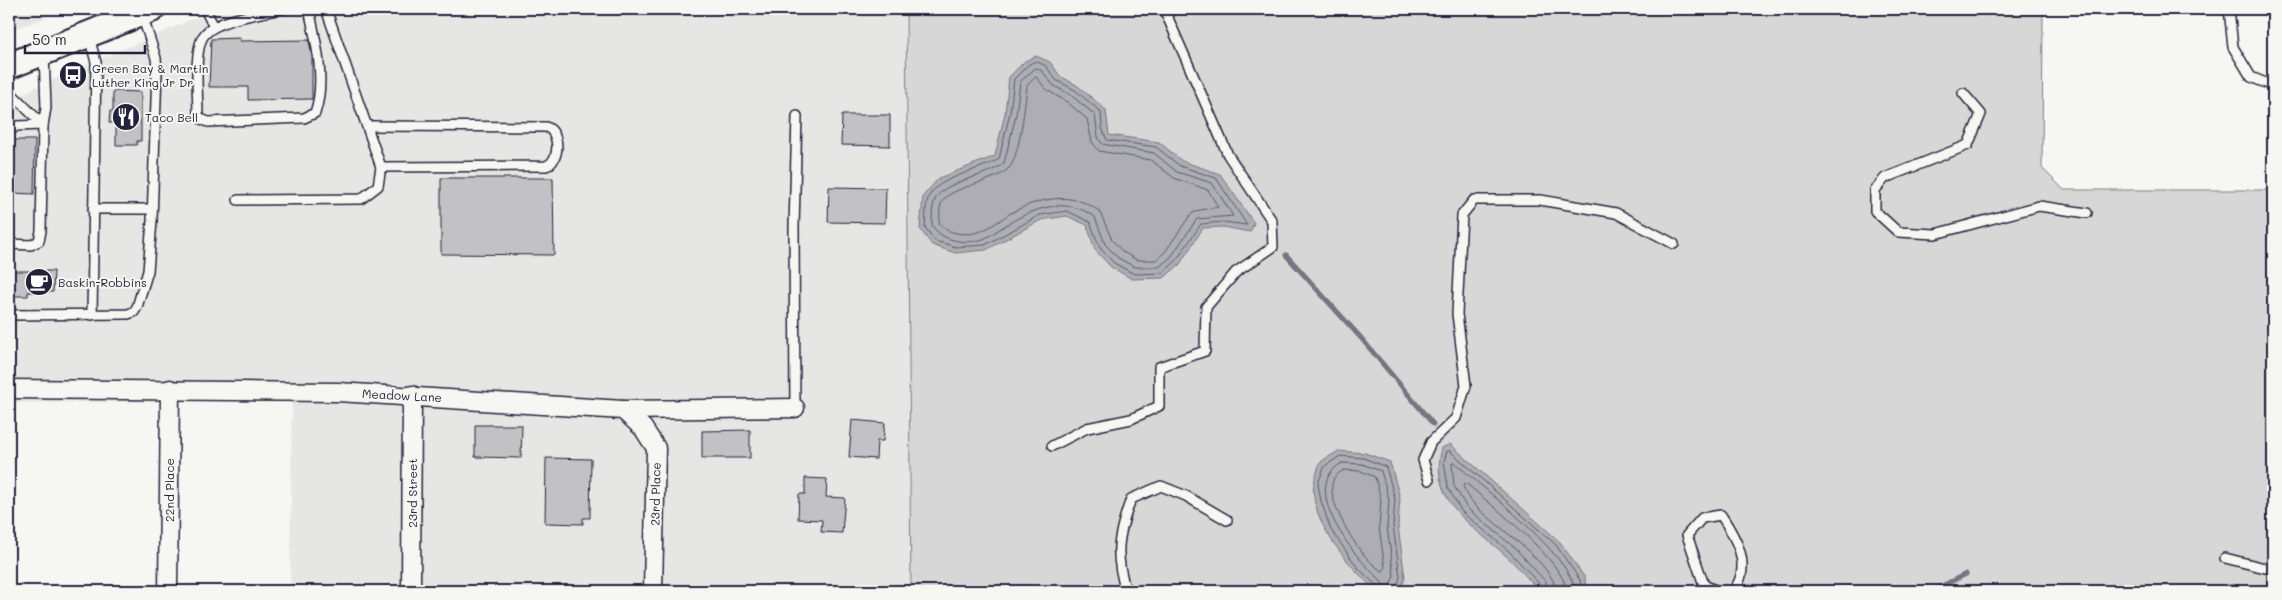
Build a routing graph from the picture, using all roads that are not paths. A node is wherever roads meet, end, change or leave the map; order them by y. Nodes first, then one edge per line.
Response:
1 (205, 9) edge
2 (282, 9) edge
3 (309, 9) edge
4 (326, 9) edge
5 (1164, 9) edge
6 (2229, 9) edge
7 (146, 11) edge
8 (214, 27) junction
9 (88, 34) junction
10 (44, 52) junction
11 (9, 66) edge
12 (2273, 86) edge
13 (9, 91) edge
14 (1963, 93) dead end
15 (796, 116) dead end
16 (43, 125) junction
17 (367, 126) junction
18 (9, 132) edge
19 (381, 167) junction
20 (238, 200) dead end
21 (152, 209) junction
22 (93, 210) junction
23 (2087, 213) dead end
24 (9, 244) edge
25 (1674, 244) dead end
26 (92, 315) junction
27 (9, 316) edge
28 (9, 389) edge
29 (170, 389) junction
30 (412, 395) junction
31 (795, 408) joint
32 (623, 410) junction
33 (1052, 446) dead end
34 (1429, 480) dead end
35 (1227, 520) dead end
36 (2225, 558) dead end
37 (2273, 567) edge
38 (168, 591) edge
39 (411, 591) edge
40 (653, 591) edge
41 (1126, 591) edge
42 (1717, 591) edge
43 (1732, 591) edge

1 - 8 lane
2 - 8 lane
3 - 8 lane
4 - 17 lane
5 - 33 lane
6 - 12 lane
7 - 9 main road
7 - 21 lane
9 - 10 main road
9 - 22 lane
10 - 11 main road
10 - 16 lane
13 - 16 lane
14 - 23 lane
15 - 31 lane
16 - 18 lane
16 - 24 lane
17 - 19 lane
17 - 19 lane
19 - 20 lane
21 - 22 lane
21 - 26 lane
22 - 26 lane
25 - 34 lane
26 - 27 lane
28 - 29 street, Meadow Lane
29 - 30 street, Meadow Lane
29 - 38 street, 22nd Place
30 - 32 street, Meadow Lane
30 - 39 street, 23rd Street
31 - 32 street, Meadow Lane
32 - 40 street, 23rd Place
35 - 41 lane
36 - 37 lane
42 - 43 lane

